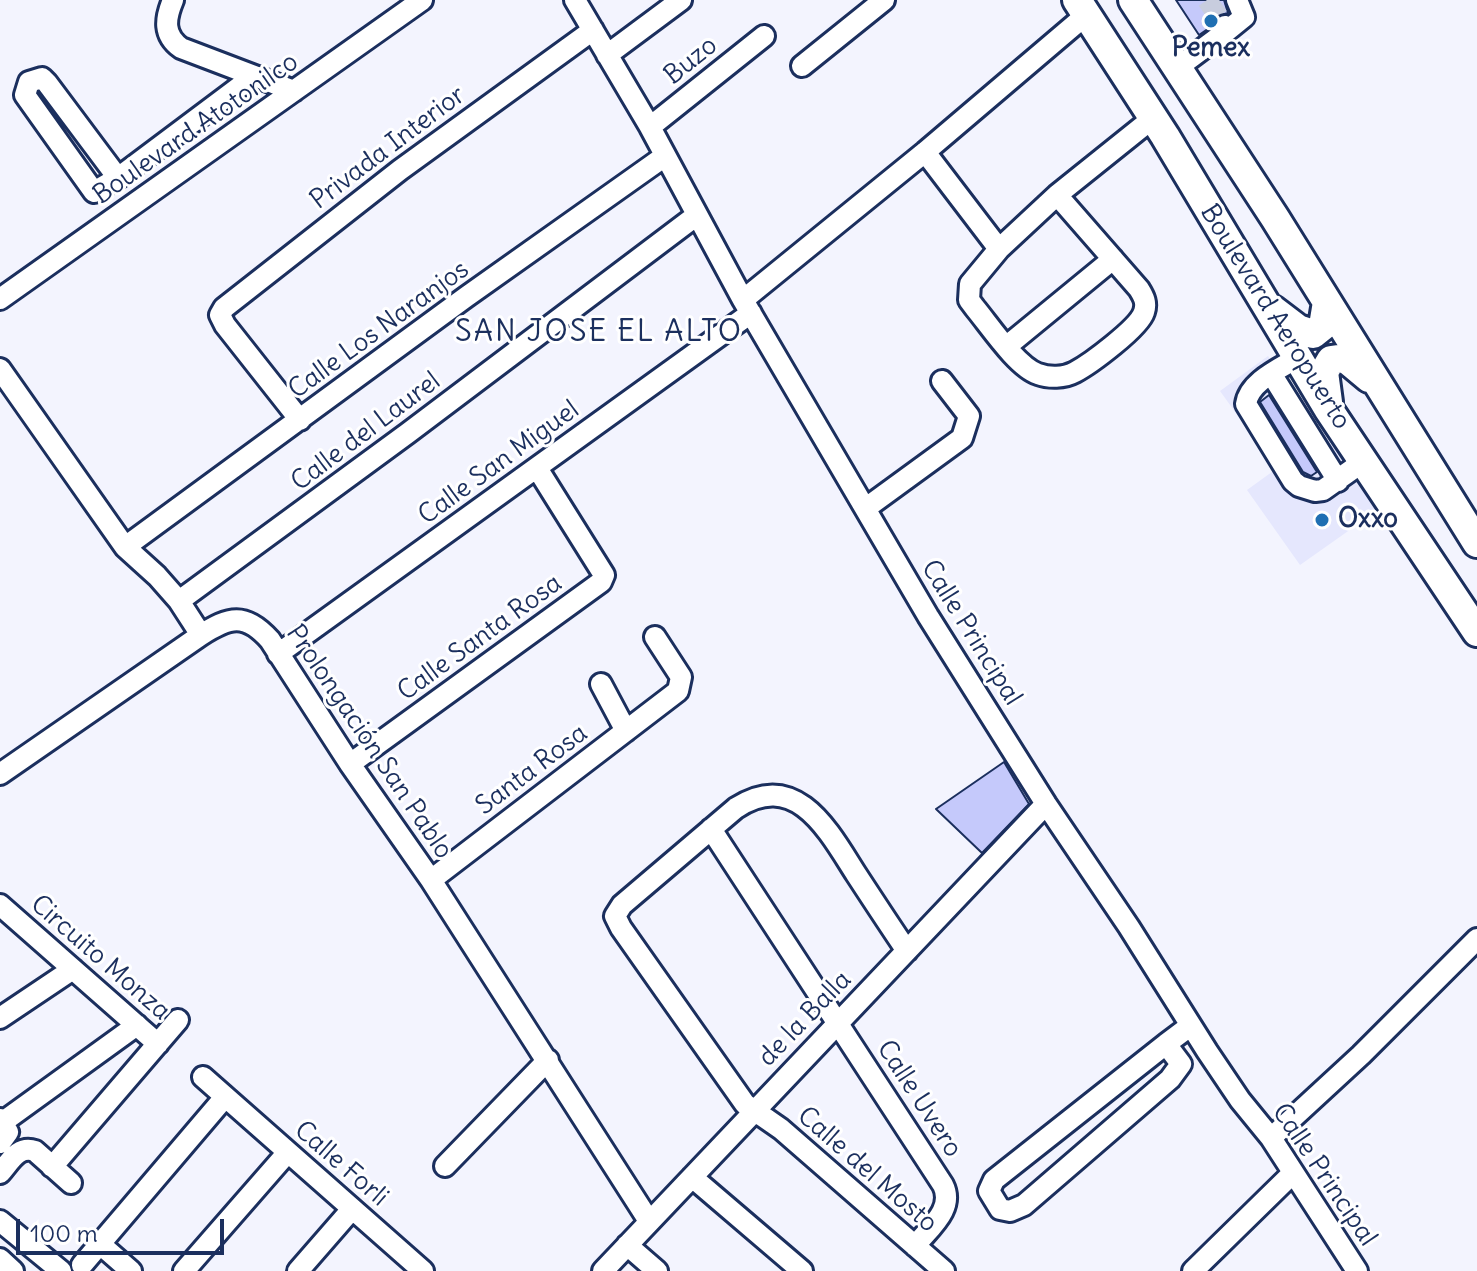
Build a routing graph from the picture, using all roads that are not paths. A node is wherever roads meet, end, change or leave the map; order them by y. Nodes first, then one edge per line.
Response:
1 (173, 0) edge
2 (422, 0) edge
3 (575, 0) edge
4 (681, 0) edge
5 (884, 0) edge
6 (1133, 0) edge
7 (1237, 0) edge
8 (1082, 8) edge
9 (593, 30) junction
10 (764, 36) dead end
11 (607, 55) junction
12 (802, 66) dead end
13 (1177, 68) junction
14 (254, 76) junction
15 (294, 91) junction
16 (1153, 118) junction
17 (650, 127) junction
18 (925, 152) junction
19 (665, 156) junction
20 (112, 182) junction
21 (1057, 195) junction
22 (121, 213) junction
23 (697, 215) junction
24 (999, 249) junction
25 (1113, 259) junction
26 (0, 299) edge
27 (1263, 302) junction
28 (1327, 302) junction
29 (747, 307) junction
30 (1007, 346) junction
31 (1297, 358) junction
32 (0, 369) edge
33 (1272, 375) junction
34 (942, 381) dead end
35 (1386, 396) junction
36 (1329, 410) junction
37 (300, 420) junction
38 (1364, 461) junction
39 (537, 468) junction
40 (1338, 481) junction
41 (866, 508) junction
42 (1477, 543) edge
43 (125, 547) junction
44 (179, 601) junction
45 (1477, 632) edge
46 (201, 635) junction
47 (655, 637) dead end
48 (278, 654) junction
49 (601, 684) dead end
50 (626, 731) junction
51 (350, 764) junction
52 (0, 774) edge
53 (1046, 804) junction
54 (711, 829) junction
55 (431, 880) junction
56 (2, 911) edge
57 (1477, 939) edge
58 (907, 951) junction
59 (73, 969) junction
60 (0, 1018) edge
61 (178, 1020) dead end
62 (838, 1021) junction
63 (137, 1025) junction
64 (1190, 1026) junction
65 (158, 1044) junction
66 (1166, 1044) junction
67 (548, 1060) junction
68 (203, 1077) dead end
69 (225, 1097) junction
70 (753, 1112) junction
71 (2, 1121) edge
72 (1271, 1138) junction
73 (0, 1143) edge
74 (288, 1152) junction
75 (445, 1166) dead end
76 (52, 1167) junction
77 (0, 1173) edge
78 (1293, 1173) junction
79 (692, 1177) junction
80 (71, 1183) dead end
81 (352, 1209) junction
82 (0, 1221) edge
83 (649, 1221) junction
84 (100, 1244) junction
85 (627, 1245) junction
86 (915, 1246) junction
87 (0, 1259) edge
88 (82, 1265) dead end
89 (416, 1269) edge
90 (13, 1271) edge
91 (61, 1271) edge
92 (131, 1271) edge
93 (184, 1271) edge
94 (298, 1271) edge
95 (603, 1271) edge
96 (657, 1271) edge
97 (802, 1271) edge
98 (944, 1271) edge
99 (1193, 1271) edge
100 (1357, 1271) edge

1 - 14 street
2 - 15 street, Boulevard Atotonilco
3 - 9 street, Calle Principal
4 - 11 street
5 - 12 street
6 - 13 highway, Boulevard Aeropuerto
7 - 13 street
8 - 16 highway, Boulevard Aeropuerto
8 - 18 street, Calle San Miguel
9 - 11 street, Calle Principal
9 - 37 street, Privada Interior
10 - 17 street, Buzo
11 - 17 street, Calle Principal
13 - 28 highway, Boulevard Aeropuerto
14 - 15 street
14 - 20 street
15 - 22 street, Boulevard Atotonilco
16 - 21 street
16 - 27 highway, Boulevard Aeropuerto
17 - 19 street, Calle Principal
18 - 24 street
18 - 29 street, Calle San Miguel
19 - 23 street, Calle Principal
19 - 37 street, Calle Los Naranjos
20 - 20 street
20 - 22 street
21 - 24 street
21 - 25 street
22 - 26 street, Boulevard Atotonilco
23 - 29 street, Calle Principal
23 - 44 street, Calle del Laurel
24 - 30 street
25 - 30 street
25 - 30 street
27 - 28 highway
27 - 31 highway, Boulevard Aeropuerto
28 - 35 highway, Boulevard Aeropuerto
29 - 39 street, Calle San Miguel
29 - 41 street, Calle Principal
31 - 33 street
31 - 36 highway, Boulevard Aeropuerto
32 - 43 street
33 - 40 street
33 - 40 street
34 - 41 street
35 - 36 highway
35 - 42 highway, Boulevard Aeropuerto
36 - 38 highway, Boulevard Aeropuerto
37 - 43 street, Calle Los Naranjos
38 - 40 street
38 - 45 highway, Boulevard Aeropuerto
39 - 48 street, Calle San Miguel
39 - 51 street, Calle Santa Rosa
41 - 53 street, Calle Principal
43 - 44 street
44 - 46 street
46 - 48 street, Prolongación San Pablo
46 - 52 street, Prolongación San Pablo
47 - 50 street, Santa Rosa
48 - 51 street, Prolongación San Pablo
49 - 50 street, Santa Rosa
50 - 55 street, Santa Rosa
51 - 55 street, Prolongación San Pablo
53 - 58 street, de la Balla
53 - 64 street, Calle Principal
54 - 58 street
54 - 62 street, Calle Uvero
54 - 70 street, Calle del Mosto
55 - 67 street, Prolongación San Pablo
56 - 59 street, Circuito Monza
57 - 72 street
58 - 62 street, de la Balla
59 - 60 street
59 - 63 street, Circuito Monza
61 - 65 street, Circuito Monza
62 - 70 street, de la Balla
62 - 86 street, Calle Uvero
63 - 65 street, Circuito Monza
63 - 71 street
64 - 66 street
64 - 72 street, Calle Principal
65 - 76 street, Circuito Monza
66 - 66 street
67 - 75 street
67 - 83 street, Prolongación San Pablo
68 - 69 street, Calle Forli
69 - 74 street, Calle Forli
69 - 84 street
70 - 79 street, de la Balla
70 - 86 street, Calle del Mosto
71 - 73 street
72 - 78 street, Calle Principal
74 - 81 street, Calle Forli
74 - 93 street
76 - 77 street
76 - 80 street
78 - 99 street
78 - 100 street, Calle Principal
79 - 83 street, de la Balla
79 - 97 street
81 - 89 street, Calle Forli
81 - 94 street
82 - 91 street
83 - 85 street, de la Balla
84 - 88 street
84 - 92 street
85 - 95 street, de la Balla
85 - 96 street
86 - 98 street, Calle del Mosto
87 - 90 street

